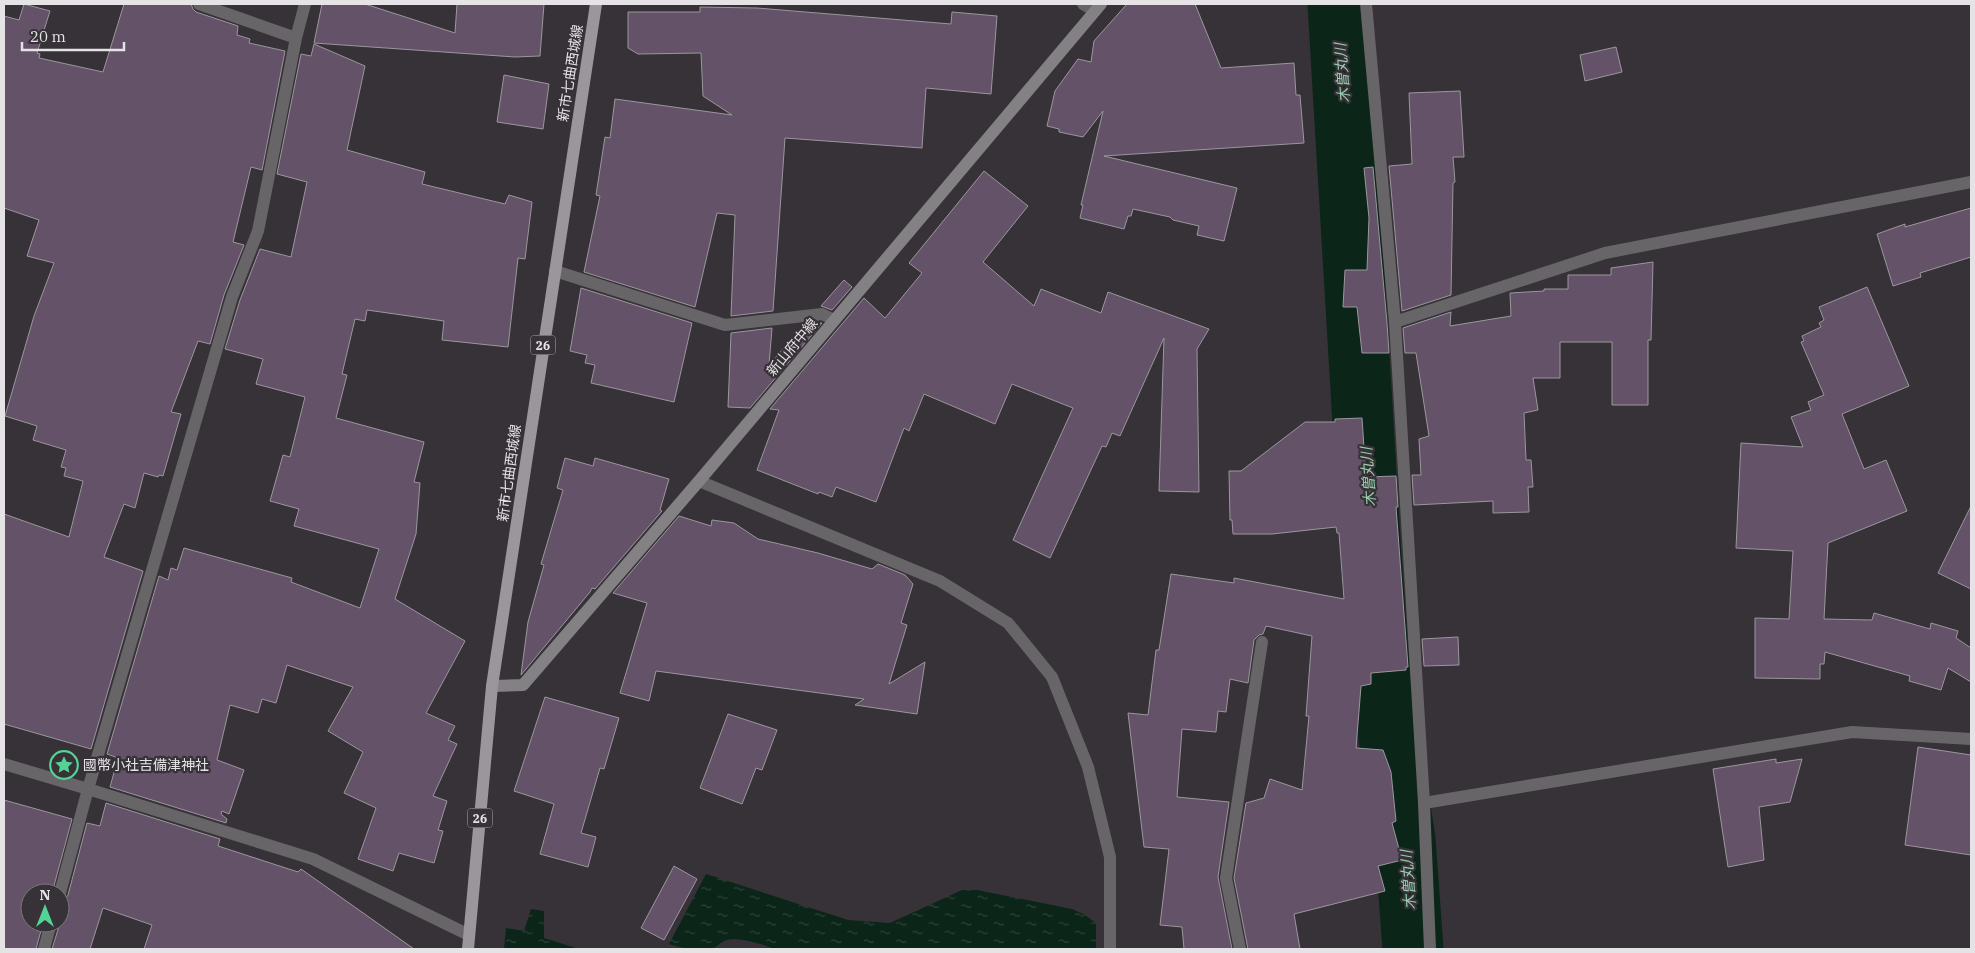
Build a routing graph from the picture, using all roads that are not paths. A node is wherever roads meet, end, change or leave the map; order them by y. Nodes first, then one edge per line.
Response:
1 (200, 4) edge
2 (305, 4) edge
3 (596, 4) edge
4 (1083, 4) edge
5 (1366, 4) edge
6 (1098, 7) edge
7 (296, 38) junction
8 (1971, 182) edge
9 (555, 271) junction
10 (834, 320) junction
11 (1395, 322) junction
12 (699, 481) junction
13 (1262, 642) dead end
14 (492, 686) junction
15 (1971, 739) edge
16 (4, 764) edge
17 (88, 789) junction
18 (1424, 803) junction
19 (63, 883) edge
20 (48, 933) edge
21 (469, 935) junction
22 (44, 949) edge
23 (468, 949) edge
24 (1110, 949) edge
25 (1240, 949) edge
26 (1430, 949) edge

1 - 7 street
2 - 7 street
3 - 9 main road, 新市七曲西城線 / 26
4 - 6 street
5 - 11 street
6 - 10 main road, 新山府中線
7 - 17 street
8 - 11 street
9 - 10 street
9 - 14 main road, 新市七曲西城線 / 26
10 - 12 main road, 新山府中線
11 - 18 street
12 - 14 main road, 新山府中線
12 - 24 street
13 - 25 street
14 - 21 main road, 新市七曲西城線 / 26
15 - 18 street
16 - 17 street
17 - 19 street
17 - 21 street
18 - 26 street
20 - 22 street
21 - 23 main road, 新市七曲西城線 / 26

